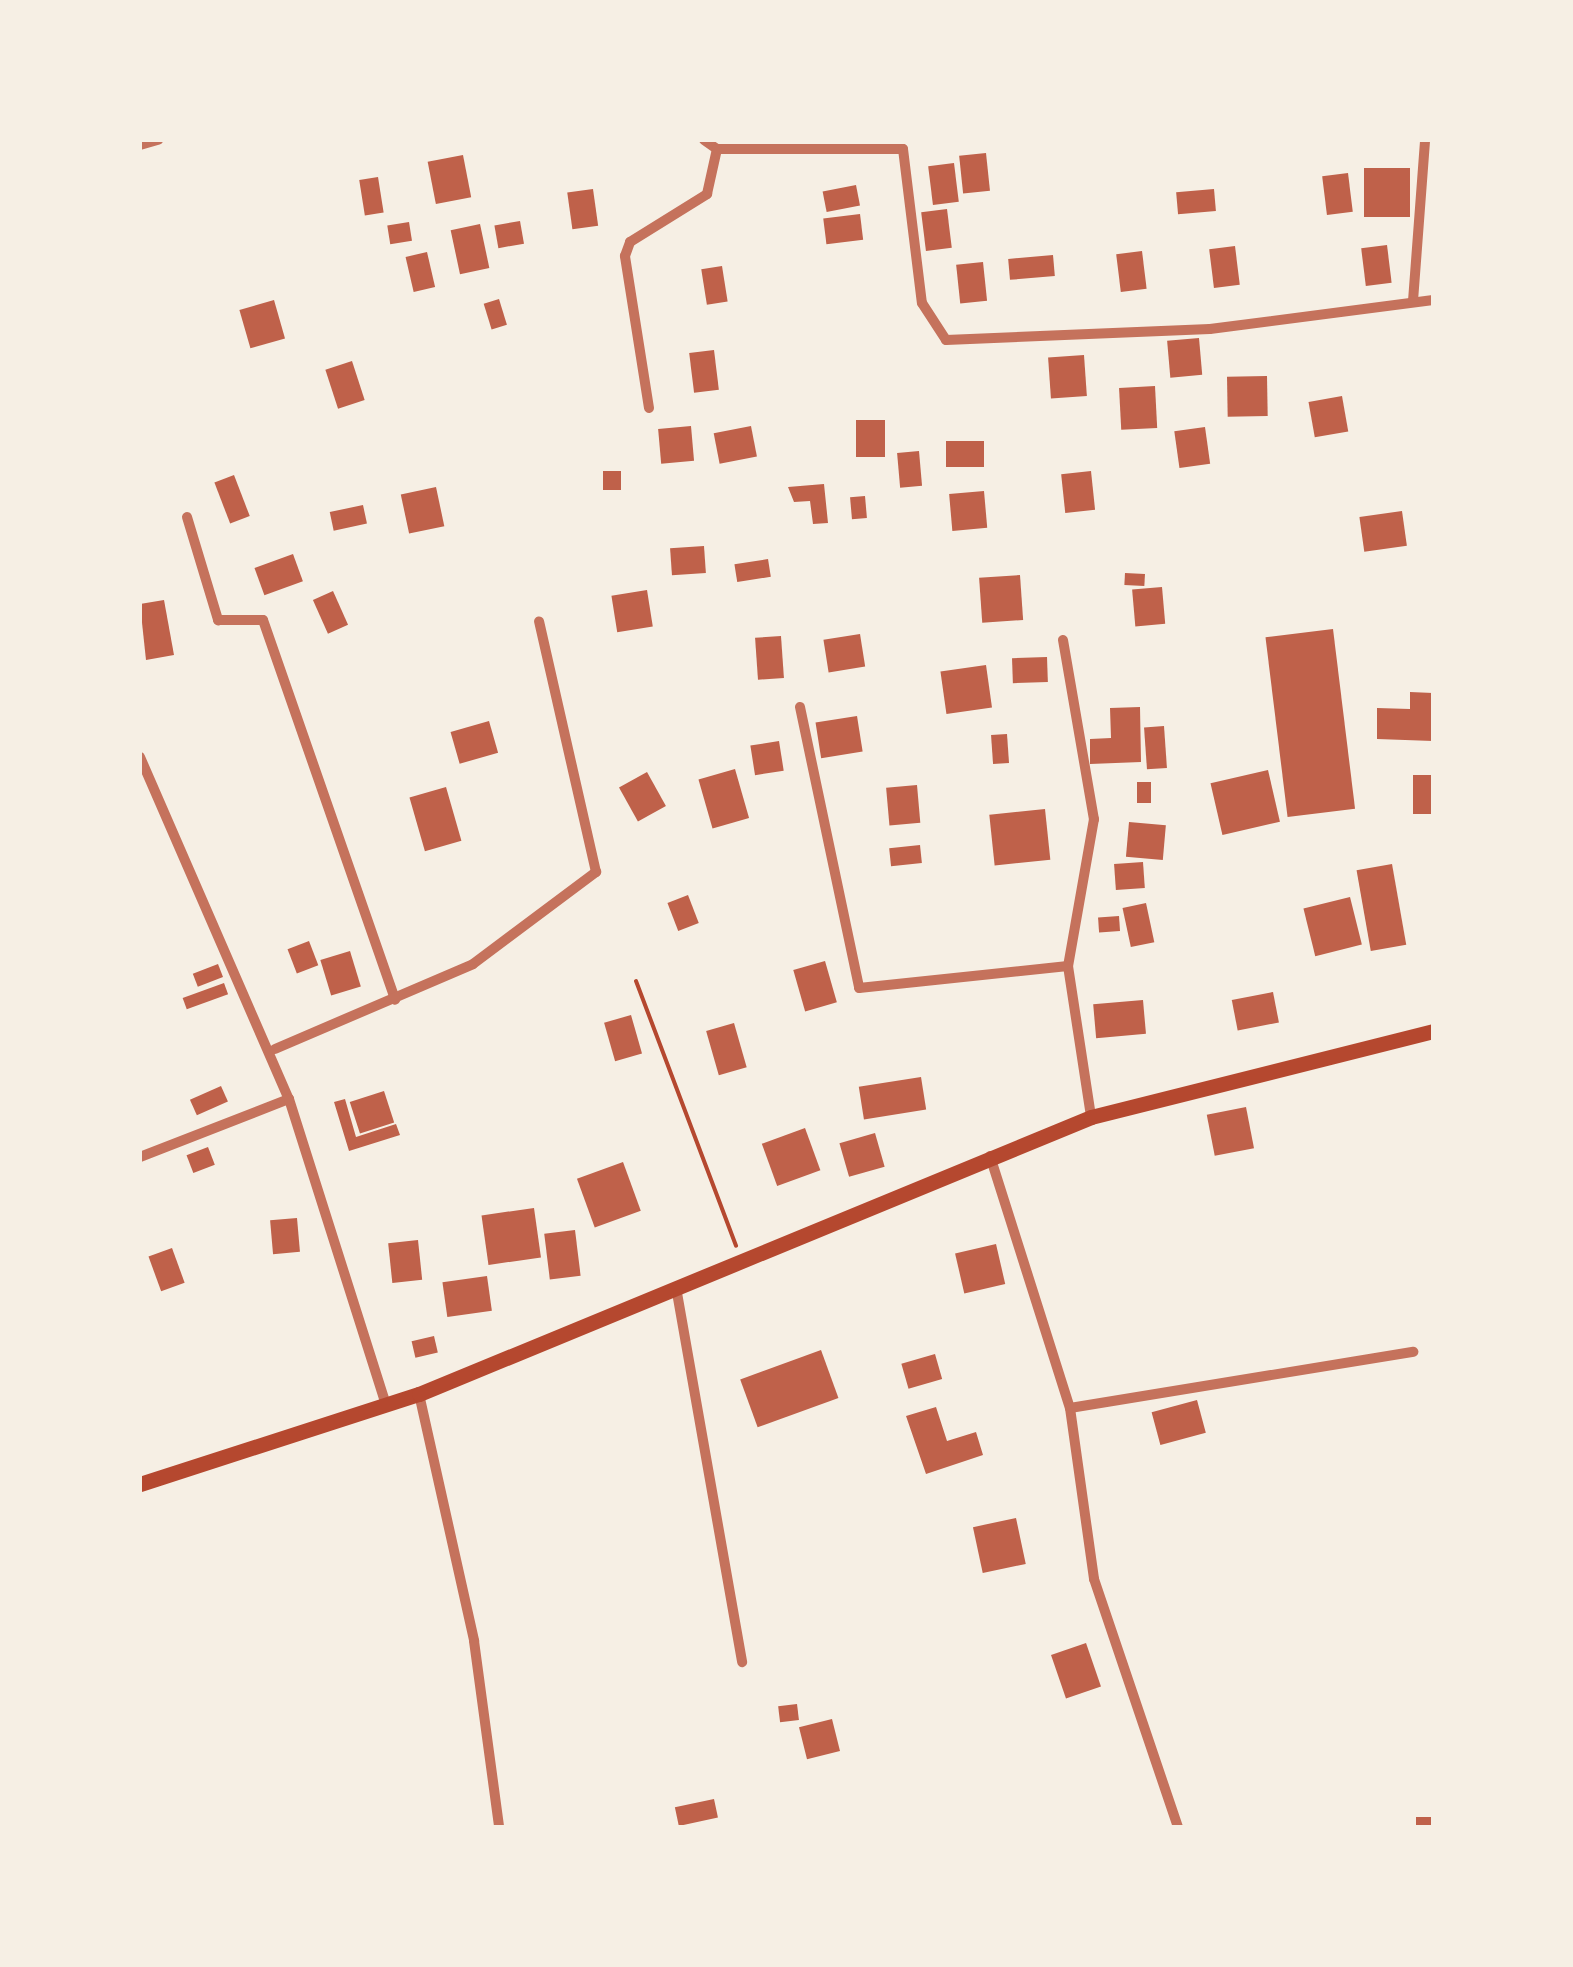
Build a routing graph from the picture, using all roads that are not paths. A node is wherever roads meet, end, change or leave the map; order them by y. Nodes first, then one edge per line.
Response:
1 (158, 140) edge
2 (704, 140) edge
3 (1425, 140) edge
4 (140, 145) edge
5 (717, 148) junction
6 (1429, 153) edge
7 (1433, 300) edge
8 (1413, 301) junction
9 (649, 408) dead end
10 (187, 517) dead end
11 (538, 621) dead end
12 (1063, 640) dead end
13 (800, 707) dead end
14 (140, 757) edge
15 (1068, 966) junction
16 (395, 1000) junction
17 (1433, 1031) edge
18 (274, 1049) junction
19 (288, 1099) junction
20 (1092, 1118) junction
21 (990, 1156) junction
22 (140, 1157) edge
23 (676, 1287) junction
24 (1413, 1352) dead end
25 (419, 1394) junction
26 (385, 1402) junction
27 (1070, 1408) junction
28 (140, 1484) edge
29 (742, 1662) dead end
30 (499, 1827) edge
31 (1178, 1827) edge

1 - 4 street
2 - 5 street
3 - 6 street
5 - 8 street
5 - 9 street
6 - 8 street
7 - 8 street
10 - 16 street
11 - 16 street
12 - 15 street
13 - 15 street
14 - 18 street
15 - 20 street
16 - 18 street
17 - 20 main road
18 - 19 street
19 - 22 street
19 - 26 street
20 - 21 main road
21 - 23 main road
21 - 27 street
23 - 25 main road
23 - 29 street
24 - 27 street
25 - 26 main road
25 - 30 street
26 - 28 main road
27 - 31 street

